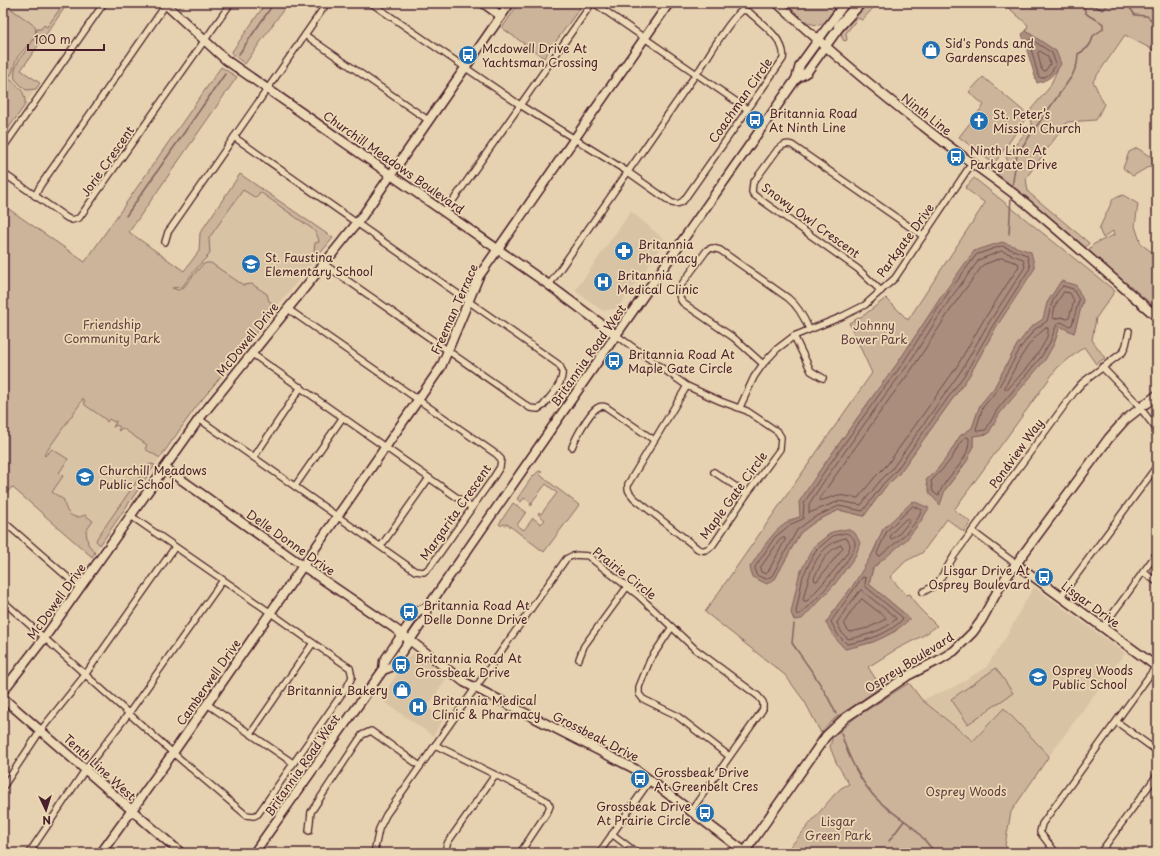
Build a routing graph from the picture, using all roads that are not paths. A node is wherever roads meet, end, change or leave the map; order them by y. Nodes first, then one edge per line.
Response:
1 (104, 3) edge
2 (231, 3) edge
3 (328, 3) edge
4 (371, 3) edge
5 (483, 3) edge
6 (510, 3) edge
7 (593, 3) edge
8 (669, 3) edge
9 (777, 3) edge
10 (845, 3) edge
11 (856, 3) edge
12 (860, 3) edge
13 (165, 4) edge
14 (501, 16) junction
15 (839, 26) junction
16 (305, 35) junction
17 (644, 38) junction
18 (818, 40) junction
19 (205, 41) junction
20 (825, 46) junction
21 (465, 68) junction
22 (696, 74) junction
23 (796, 79) junction
24 (268, 89) junction
25 (520, 105) junction
26 (747, 109) junction
27 (428, 120) junction
28 (234, 137) junction
29 (573, 139) junction
30 (3, 148) edge
31 (972, 163) junction
32 (628, 172) junction
33 (3, 173) edge
34 (391, 175) junction
35 (35, 196) junction
36 (445, 212) junction
37 (357, 224) junction
38 (923, 236) junction
39 (165, 242) dead end
40 (497, 249) junction
41 (324, 264) junction
42 (549, 285) junction
43 (881, 291) junction
44 (468, 301) junction
45 (288, 309) junction
46 (1157, 317) edge
47 (809, 329) junction
48 (1129, 331) dead end
49 (616, 335) junction
50 (794, 336) junction
51 (448, 350) junction
52 (251, 353) junction
53 (763, 364) junction
54 (1102, 368) junction
55 (823, 378) dead end
56 (687, 386) junction
57 (301, 387) junction
58 (1157, 395) edge
59 (419, 400) junction
60 (740, 407) junction
61 (1140, 408) junction
62 (343, 417) junction
63 (199, 419) junction
64 (1157, 430) edge
65 (654, 440) junction
66 (572, 447) dead end
67 (386, 448) junction
68 (254, 456) junction
69 (1157, 466) edge
70 (165, 468) junction
71 (714, 472) dead end
72 (429, 478) junction
73 (295, 486) junction
74 (747, 494) junction
75 (472, 508) junction
76 (131, 516) junction
77 (338, 516) junction
78 (3, 521) edge
79 (972, 531) junction
80 (381, 546) junction
81 (175, 547) junction
82 (1157, 553) edge
83 (1016, 564) junction
84 (303, 566) junction
85 (1144, 572) junction
86 (223, 580) junction
87 (1157, 582) edge
88 (627, 586) junction
89 (80, 588) junction
90 (923, 592) dead end
91 (1061, 596) junction
92 (3, 601) edge
93 (428, 607) junction
94 (271, 612) junction
95 (672, 627) junction
96 (1103, 627) junction
97 (403, 634) junction
98 (45, 638) junction
99 (410, 640) junction
100 (313, 644) junction
101 (579, 659) dead end
102 (1157, 666) edge
103 (383, 670) junction
104 (85, 674) junction
105 (475, 688) junction
106 (3, 691) edge
107 (3, 698) edge
108 (207, 704) junction
109 (129, 713) junction
110 (1117, 722) junction
111 (41, 730) junction
112 (251, 733) junction
113 (435, 745) junction
114 (173, 752) junction
115 (1157, 752) edge
116 (729, 756) junction
117 (293, 763) junction
118 (420, 766) junction
119 (85, 770) junction
120 (495, 775) junction
121 (1157, 775) edge
122 (651, 779) junction
123 (3, 787) edge
124 (691, 810) junction
125 (131, 811) junction
126 (309, 830) dead end
127 (612, 834) junction
128 (744, 852) edge
129 (29, 853) edge
130 (101, 853) edge
131 (181, 853) edge
132 (254, 853) edge
133 (374, 853) edge
134 (444, 853) edge
135 (520, 853) edge
136 (599, 853) edge
137 (637, 853) edge
138 (1056, 853) edge
139 (1100, 853) edge

1 - 30 street
2 - 19 street
3 - 16 street
4 - 21 street
5 - 14 street
6 - 14 street, McDowell Drive
7 - 17 street
7 - 25 street
8 - 17 street, Freeman Terrace
9 - 18 street, Ninth Line
10 - 18 street, Britannia Road West
11 - 15 street, Britannia Road West
12 - 15 highway
13 - 19 street, Churchill Meadows Boulevard
13 - 35 street
14 - 21 street, McDowell Drive
15 - 20 street, Britannia Road West
16 - 24 street
16 - 27 street
17 - 22 street
17 - 29 street, Freeman Terrace
18 - 20 street, Ninth Line
18 - 23 street, Britannia Road West
19 - 24 street, Churchill Meadows Boulevard
19 - 35 street, Jorie Crescent
20 - 23 street, Britannia Road West
20 - 31 street, Ninth Line
21 - 25 street
21 - 27 street, McDowell Drive
22 - 26 street
22 - 26 street, Coachman Circle
22 - 32 street, Coachman Circle
23 - 49 street, Britannia Road West
24 - 28 street
24 - 34 street, Churchill Meadows Boulevard
25 - 29 street
25 - 36 street
26 - 32 street, Coachman Circle
27 - 34 street, McDowell Drive
28 - 37 street
28 - 39 street
29 - 32 street
29 - 40 street, Freeman Terrace
31 - 38 street, Parkgate Drive
31 - 46 street, Ninth Line
32 - 42 street, Coachman Circle
33 - 35 street, Jorie Crescent
34 - 36 street, Churchill Meadows Boulevard
34 - 37 street, McDowell Drive
36 - 40 street, Churchill Meadows Boulevard
37 - 41 street, McDowell Drive
37 - 44 street
38 - 43 street, Parkgate Drive
38 - 43 street, Snowy Owl Crescent
40 - 42 street, Churchill Meadows Boulevard
40 - 44 street, Freeman Terrace
41 - 45 street, McDowell Drive
41 - 51 street
42 - 49 street, Churchill Meadows Boulevard
43 - 47 street, Parkgate Drive
44 - 51 street, Freeman Terrace
44 - 51 street
45 - 52 street, McDowell Drive
45 - 59 street
47 - 50 street, Parkgate Drive
47 - 53 street
48 - 54 street, Pondview Way
49 - 56 street, Maple Gate Circle
49 - 93 street, Britannia Road West
50 - 53 street, Parkgate Drive
50 - 55 street
51 - 59 street, Freeman Terrace
52 - 57 street
52 - 63 street, McDowell Drive
53 - 60 street, Parkgate Drive
54 - 61 street
54 - 79 street, Pondview Way
56 - 60 street, Maple Gate Circle
56 - 65 street, Maple Gate Circle
57 - 62 street
57 - 68 street
58 - 61 street, Osprey Boulevard
59 - 67 street, Freeman Terrace
59 - 75 street, Margarita Crescent
60 - 74 street, Maple Gate Circle
61 - 64 street
61 - 83 street, Osprey Boulevard
62 - 67 street
62 - 73 street
63 - 68 street
63 - 70 street, McDowell Drive
65 - 66 street
65 - 74 street, Maple Gate Circle
67 - 72 street
67 - 77 street, Freeman Terrace
68 - 73 street
69 - 91 street
70 - 76 street, McDowell Drive
70 - 84 street, Delle Donne Drive
71 - 74 street
72 - 75 street
72 - 80 street
73 - 77 street
75 - 80 street, Margarita Crescent
76 - 81 street
76 - 89 street, McDowell Drive
77 - 80 street, Margarita Crescent
77 - 84 street, Freeman Terrace
78 - 89 street
79 - 83 street, Lisgar Drive
79 - 90 street, Pondview Way
81 - 86 street
81 - 104 street
82 - 85 street
83 - 91 street, Lisgar Drive
83 - 128 street, Osprey Boulevard
84 - 94 street, Camberwell Drive
84 - 97 street, Delle Donne Drive
85 - 87 street
85 - 96 street
86 - 94 street
86 - 109 street
88 - 95 street, Prairie Circle
88 - 101 street
88 - 105 street, Prairie Circle
89 - 98 street, McDowell Drive
91 - 96 street, Lisgar Drive
92 - 98 street
93 - 97 street, Britannia Road West
93 - 99 street, Britannia Road West
94 - 100 street
94 - 108 street, Camberwell Drive
95 - 116 street, Prairie Circle
95 - 116 street
96 - 102 street, Lisgar Drive
97 - 99 street, Delle Donne Drive
97 - 103 street, Britannia Road West
98 - 104 street
98 - 106 street, McDowell Drive
99 - 103 street, Britannia Road West
99 - 105 street, Grossbeak Drive
100 - 112 street
100 - 117 street
102 - 110 street
103 - 132 street, Britannia Road West
104 - 109 street
104 - 111 street
105 - 113 street, Prairie Circle
105 - 122 street, Grossbeak Drive
107 - 111 street, Tenth Line West
108 - 112 street
108 - 114 street, Camberwell Drive
109 - 114 street
109 - 119 street
110 - 115 street
110 - 138 street
111 - 119 street, Tenth Line West
111 - 123 street
112 - 117 street
113 - 118 street, Prairie Circle
113 - 120 street
114 - 117 street
114 - 125 street, Camberwell Drive
116 - 124 street, Prairie Circle
118 - 126 street
118 - 133 street, Prairie Circle
119 - 125 street, Tenth Line West
119 - 129 street
120 - 134 street
120 - 135 street
121 - 139 street
122 - 124 street, Grossbeak Drive
122 - 127 street
124 - 128 street, Grossbeak Drive
125 - 130 street, Camberwell Drive
125 - 131 street, Tenth Line West
127 - 136 street
127 - 137 street

